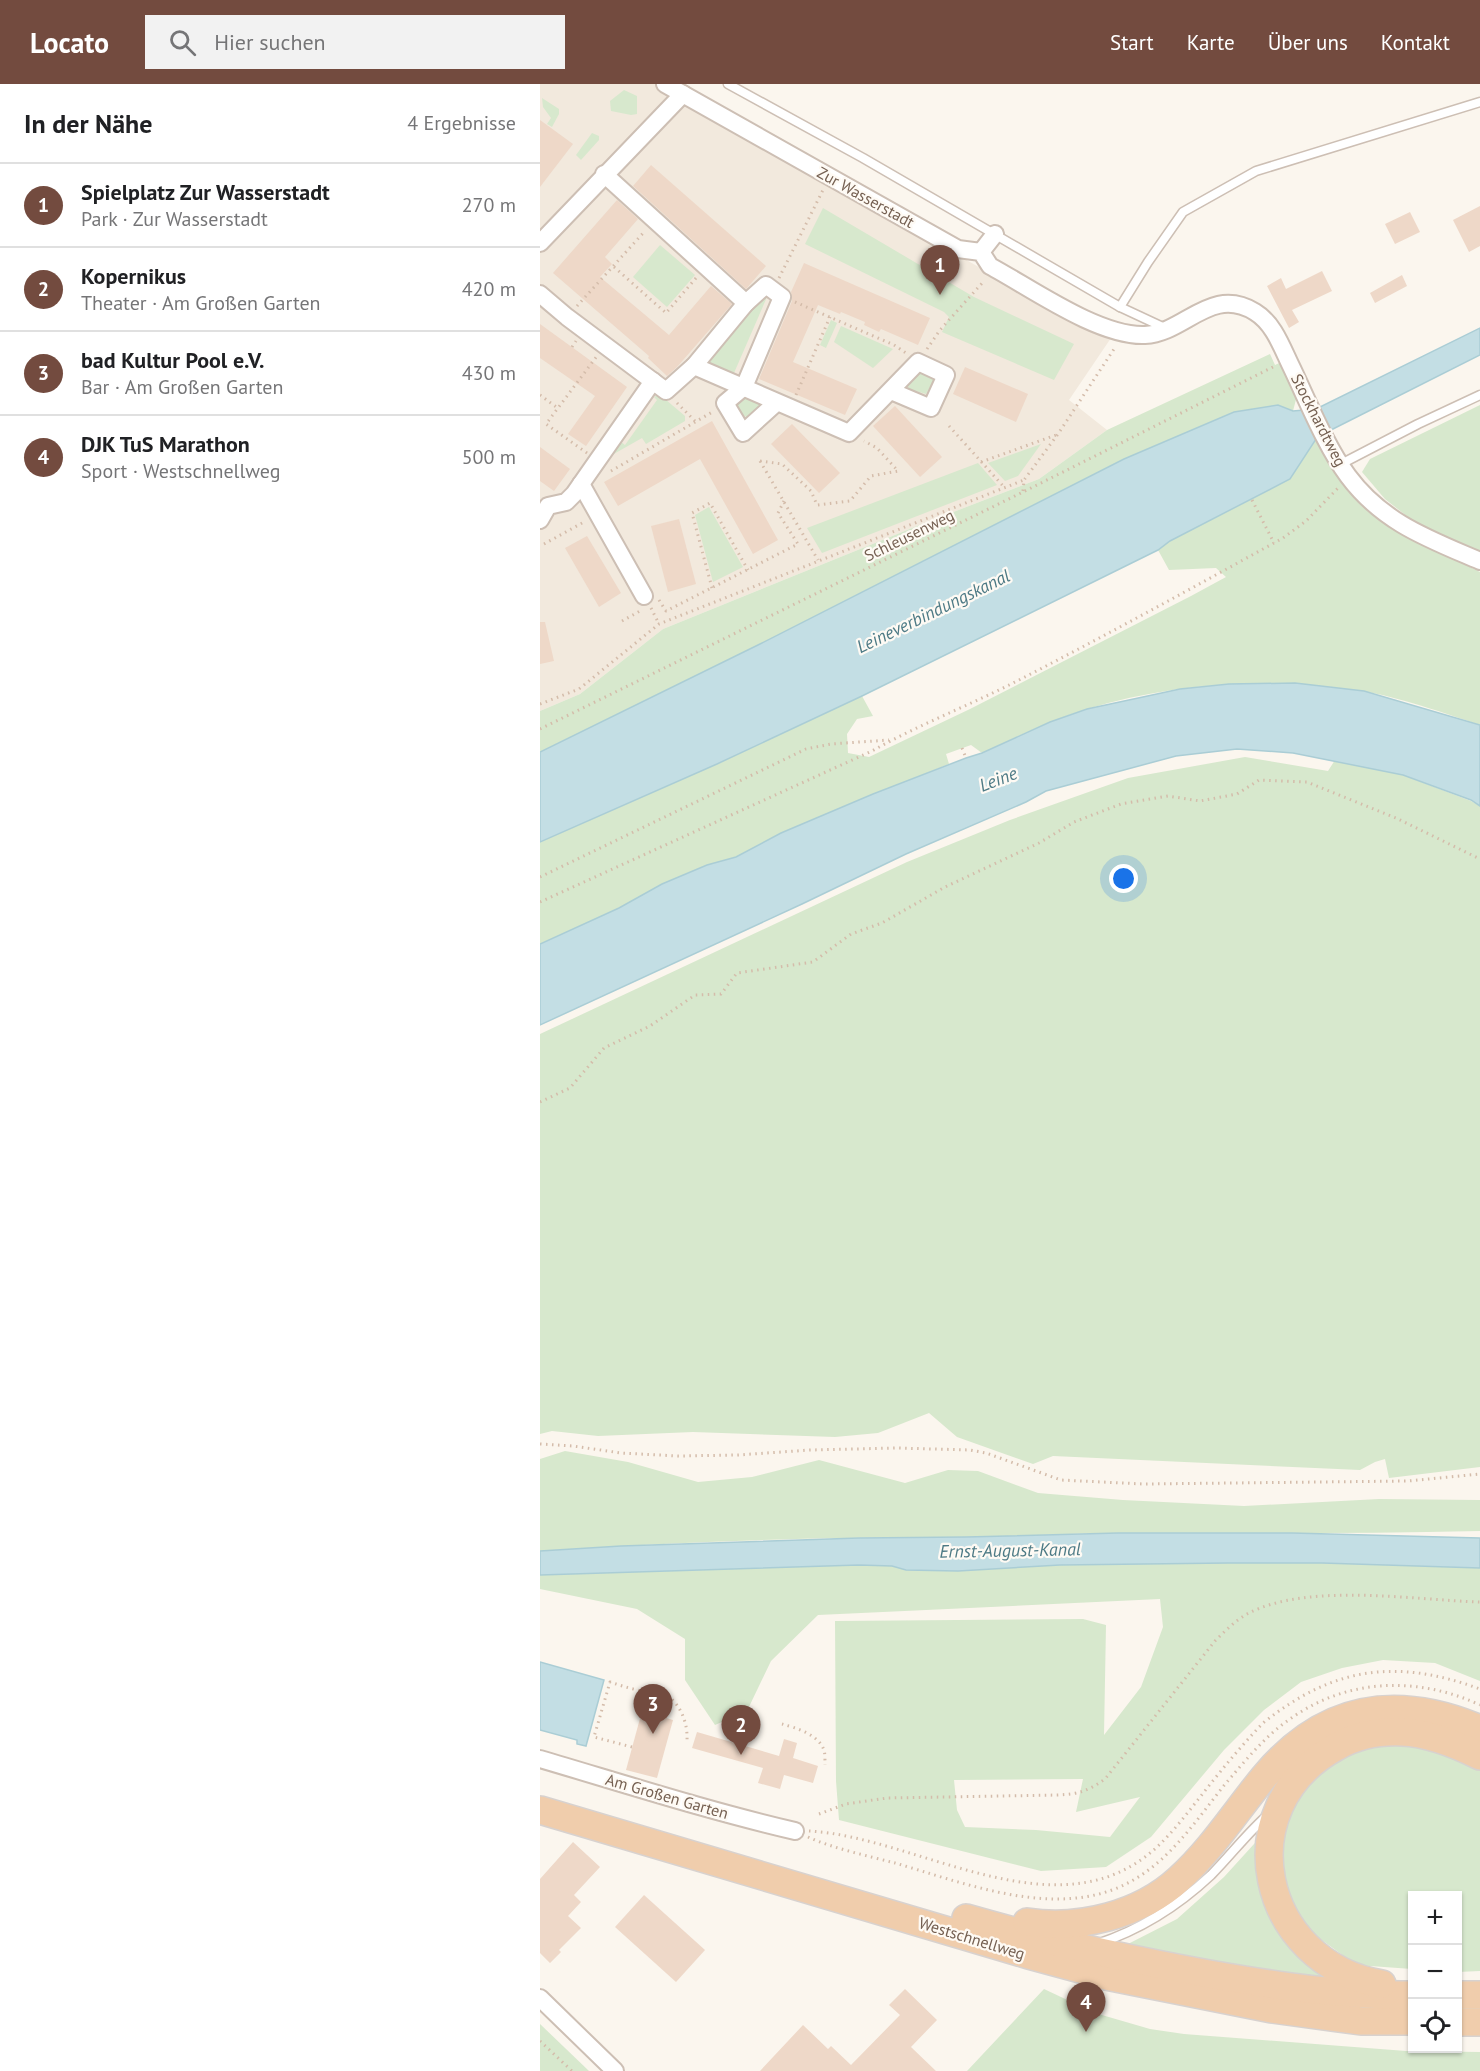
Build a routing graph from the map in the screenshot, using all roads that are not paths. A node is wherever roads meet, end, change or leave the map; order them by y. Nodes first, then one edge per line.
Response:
1 (665, 84) edge
2 (728, 84) edge
3 (683, 94) junction
4 (1480, 102) edge
5 (604, 174) junction
6 (995, 234) junction
7 (540, 243) edge
8 (981, 252) junction
9 (540, 294) edge
10 (746, 303) junction
11 (1120, 307) junction
12 (1167, 329) junction
13 (694, 366) junction
14 (660, 386) junction
15 (744, 387) junction
16 (891, 391) junction
17 (1480, 395) edge
18 (783, 406) junction
19 (1345, 470) junction
20 (581, 484) junction
21 (543, 509) edge
22 (1480, 561) edge
23 (641, 599) road end
24 (1480, 1729) edge
25 (1480, 1756) edge
26 (540, 1759) edge
27 (540, 1792) edge
28 (1280, 1808) junction
29 (540, 1810) edge
30 (795, 1831) road end
31 (975, 1920) junction
32 (1082, 1948) junction
33 (1408, 1988) edge
34 (1408, 1995) edge
35 (1462, 1995) edge
36 (1480, 1995) edge
37 (540, 1998) edge
38 (1408, 2021) edge
39 (1462, 2022) edge
40 (1480, 2022) edge
41 (615, 2071) edge

1 - 3 street, Zur Wasserstadt
2 - 6 lane
3 - 5 street
3 - 8 street, Zur Wasserstadt
4 - 11 lane
5 - 7 street
5 - 10 street
6 - 8 street
6 - 11 lane
8 - 12 street
9 - 14 street
10 - 13 street
10 - 15 street
11 - 12 lane
12 - 19 street, Stockhardtweg
13 - 14 street
13 - 15 street
14 - 20 street
15 - 18 street
15 - 18 street
16 - 16 street
16 - 18 street
17 - 19 lane
19 - 22 street, Stockhardtweg
20 - 21 street
20 - 23 street
24 - 31 highway
25 - 28 highway
26 - 30 street, Am Großen Garten
27 - 31 highway, Westschnellweg
28 - 32 lane
28 - 33 highway
29 - 38 highway, Westschnellweg
31 - 32 highway, Westschnellweg
32 - 34 highway, Westschnellweg
35 - 36 highway
37 - 41 street
39 - 40 highway

